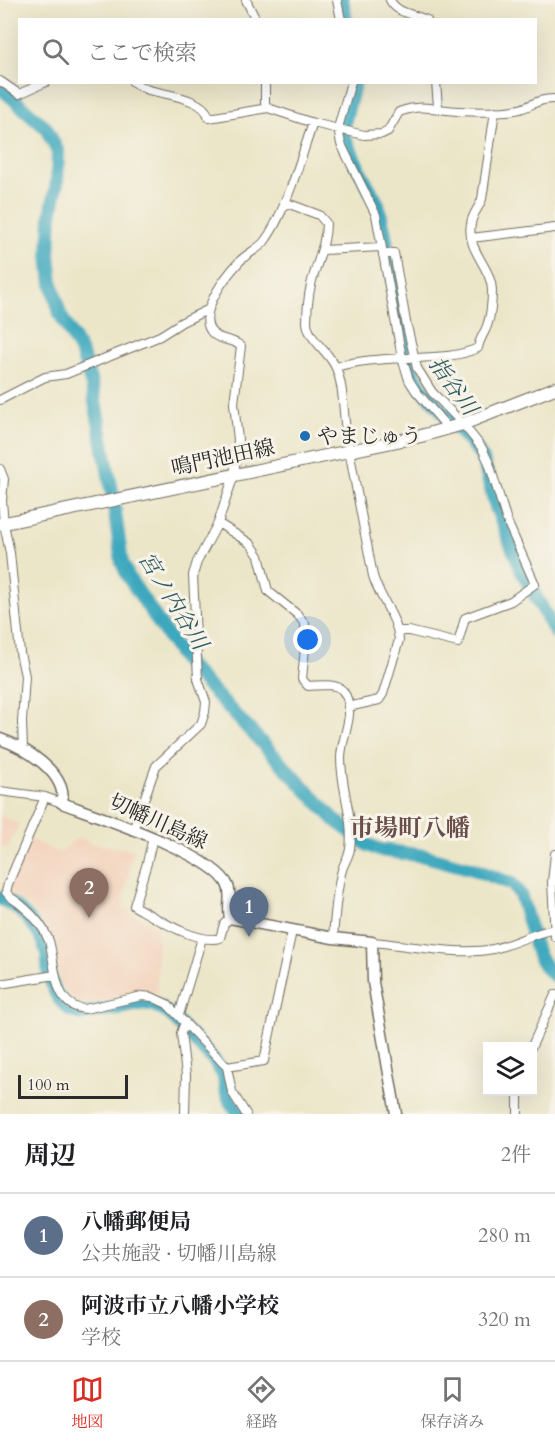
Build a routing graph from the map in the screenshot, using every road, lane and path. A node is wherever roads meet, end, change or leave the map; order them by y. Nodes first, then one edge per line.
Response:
1 (246, 0) edge
2 (337, 0) edge
3 (390, 0) edge
4 (255, 18) edge
5 (340, 18) edge
6 (421, 18) edge
7 (0, 81) edge
8 (42, 84) edge
9 (137, 84) edge
10 (265, 84) edge
11 (351, 84) edge
12 (436, 84) edge
13 (555, 99) edge
14 (438, 107) junction
15 (268, 108) junction
16 (495, 111) junction
17 (313, 123) junction
18 (342, 129) junction
19 (284, 202) junction
20 (555, 228) edge
21 (471, 238) junction
22 (323, 250) junction
23 (385, 252) junction
24 (207, 310) junction
25 (409, 358) junction
26 (336, 367) junction
27 (555, 388) edge
28 (0, 400) edge
29 (456, 426) junction
30 (350, 451) junction
31 (0, 469) edge
32 (234, 476) junction
33 (218, 523) junction
34 (2, 524) edge
35 (399, 631) junction
36 (348, 707) junction
37 (0, 739) edge
38 (23, 749) junction
39 (0, 791) edge
40 (45, 797) junction
41 (62, 803) junction
42 (133, 830) junction
43 (153, 837) junction
44 (555, 854) edge
45 (230, 918) junction
46 (555, 929) edge
47 (292, 931) junction
48 (555, 937) edge
49 (202, 938) junction
50 (333, 938) junction
51 (372, 942) junction
52 (55, 975) junction
53 (0, 984) edge
54 (555, 995) edge
55 (179, 1015) junction
56 (184, 1026) junction
57 (534, 1042) edge
58 (226, 1067) junction
59 (518, 1096) edge
60 (185, 1114) edge
61 (246, 1114) edge
62 (396, 1114) edge
63 (518, 1114) edge

1 - 4 street
2 - 5 street
3 - 6 street
7 - 8 street
9 - 15 street
10 - 15 street
11 - 18 street
12 - 14 street
13 - 16 street
14 - 16 street
14 - 18 street
15 - 17 street
16 - 21 street
17 - 18 street
17 - 19 street
18 - 23 street
19 - 22 street
19 - 24 street
20 - 21 street
21 - 25 street
22 - 23 street
22 - 26 street
23 - 25 street
23 - 25 street
24 - 28 street
24 - 32 street
25 - 26 street
25 - 29 street
25 - 29 street
26 - 30 street
27 - 29 main road, 鳴門池田線
29 - 30 main road, 鳴門池田線
29 - 35 street
30 - 32 main road, 鳴門池田線
30 - 35 street
31 - 34 street
32 - 33 street
32 - 34 main road, 鳴門池田線
33 - 36 street
33 - 42 street
34 - 38 street
35 - 36 street
36 - 50 street
37 - 38 main road
38 - 41 main road
39 - 40 street
40 - 41 street
40 - 52 street
41 - 42 main road, 切幡川島線
42 - 43 main road, 切幡川島線
43 - 45 main road, 切幡川島線
43 - 49 street
44 - 46 street
45 - 47 main road
45 - 49 street
46 - 48 street
46 - 51 street
47 - 50 main road
47 - 58 street
49 - 55 street
50 - 51 main road
51 - 62 main road
52 - 53 street
52 - 55 street
54 - 57 street
55 - 56 street
56 - 58 street
56 - 60 street
58 - 61 street
59 - 63 street

